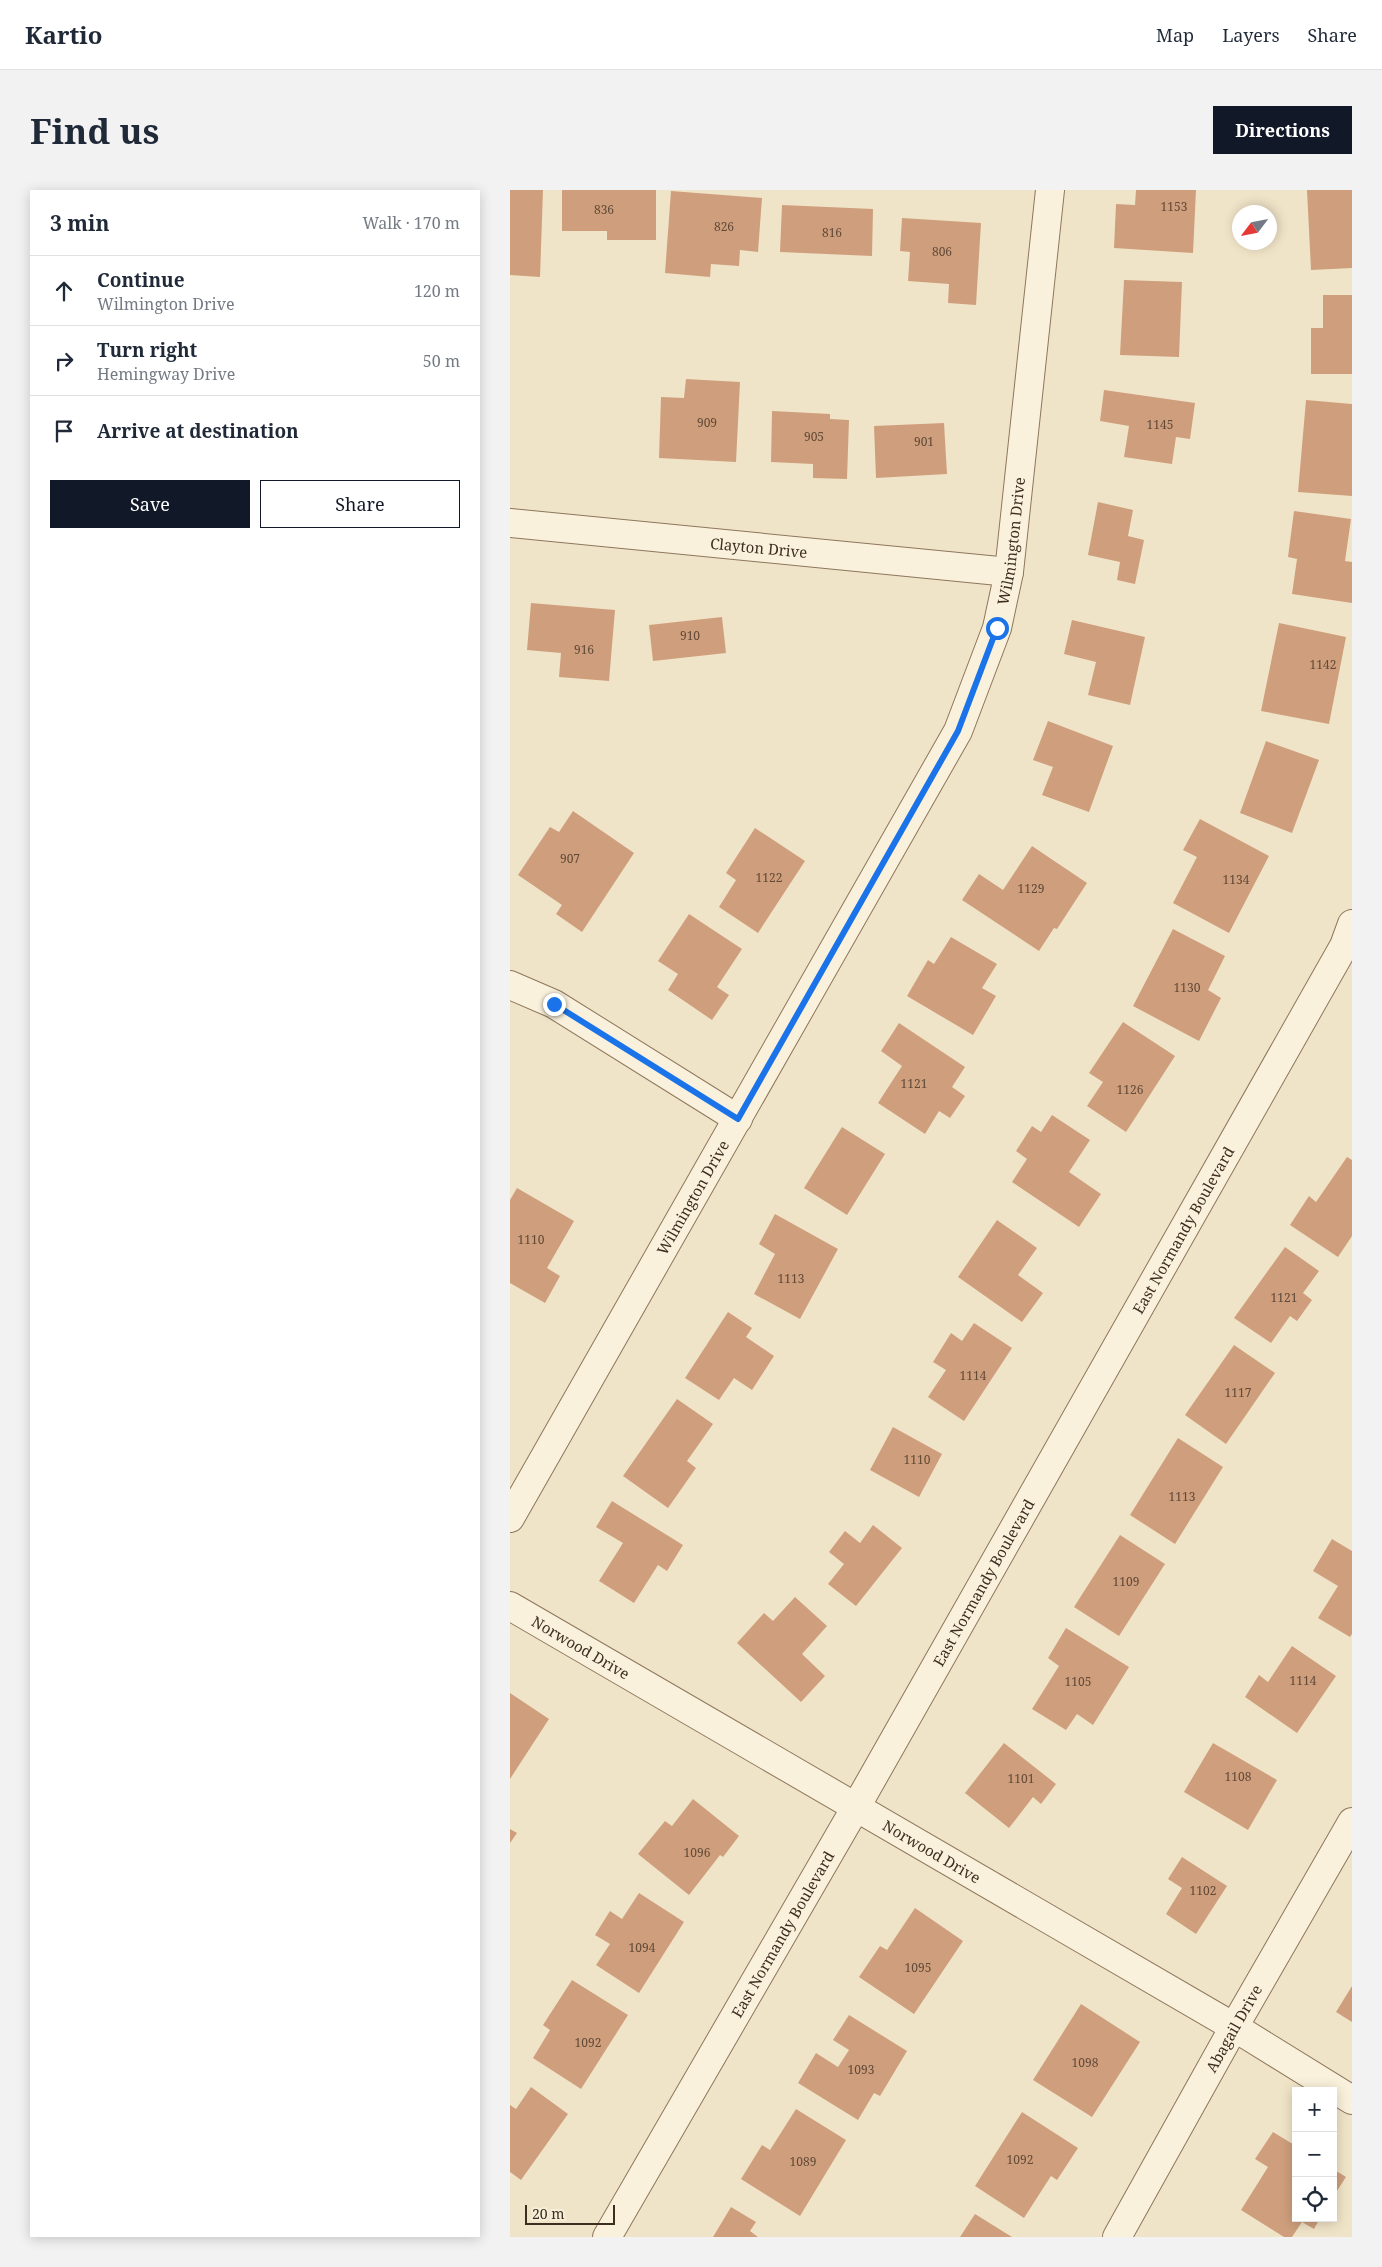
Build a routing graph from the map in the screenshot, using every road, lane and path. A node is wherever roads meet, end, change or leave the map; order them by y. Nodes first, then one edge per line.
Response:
1 (1050, 190) edge
2 (510, 523) edge
3 (1009, 572) junction
4 (1352, 924) edge
5 (510, 985) edge
6 (738, 1119) junction
7 (510, 1518) edge
8 (510, 1606) edge
9 (856, 1807) junction
10 (1352, 1822) edge
11 (1234, 2027) junction
12 (1352, 2100) edge
13 (607, 2237) edge
14 (1116, 2237) edge

1 - 3 street, Wilmington Drive
2 - 3 street, Clayton Drive
3 - 6 street, Wilmington Drive
4 - 9 street, East Normandy Boulevard
5 - 6 street
6 - 7 street, Wilmington Drive
8 - 9 street, Norwood Drive
9 - 11 street, Norwood Drive
9 - 13 street, East Normandy Boulevard
10 - 11 street, Abagail Drive
11 - 12 street, Norwood Drive
11 - 14 street, Abagail Drive

